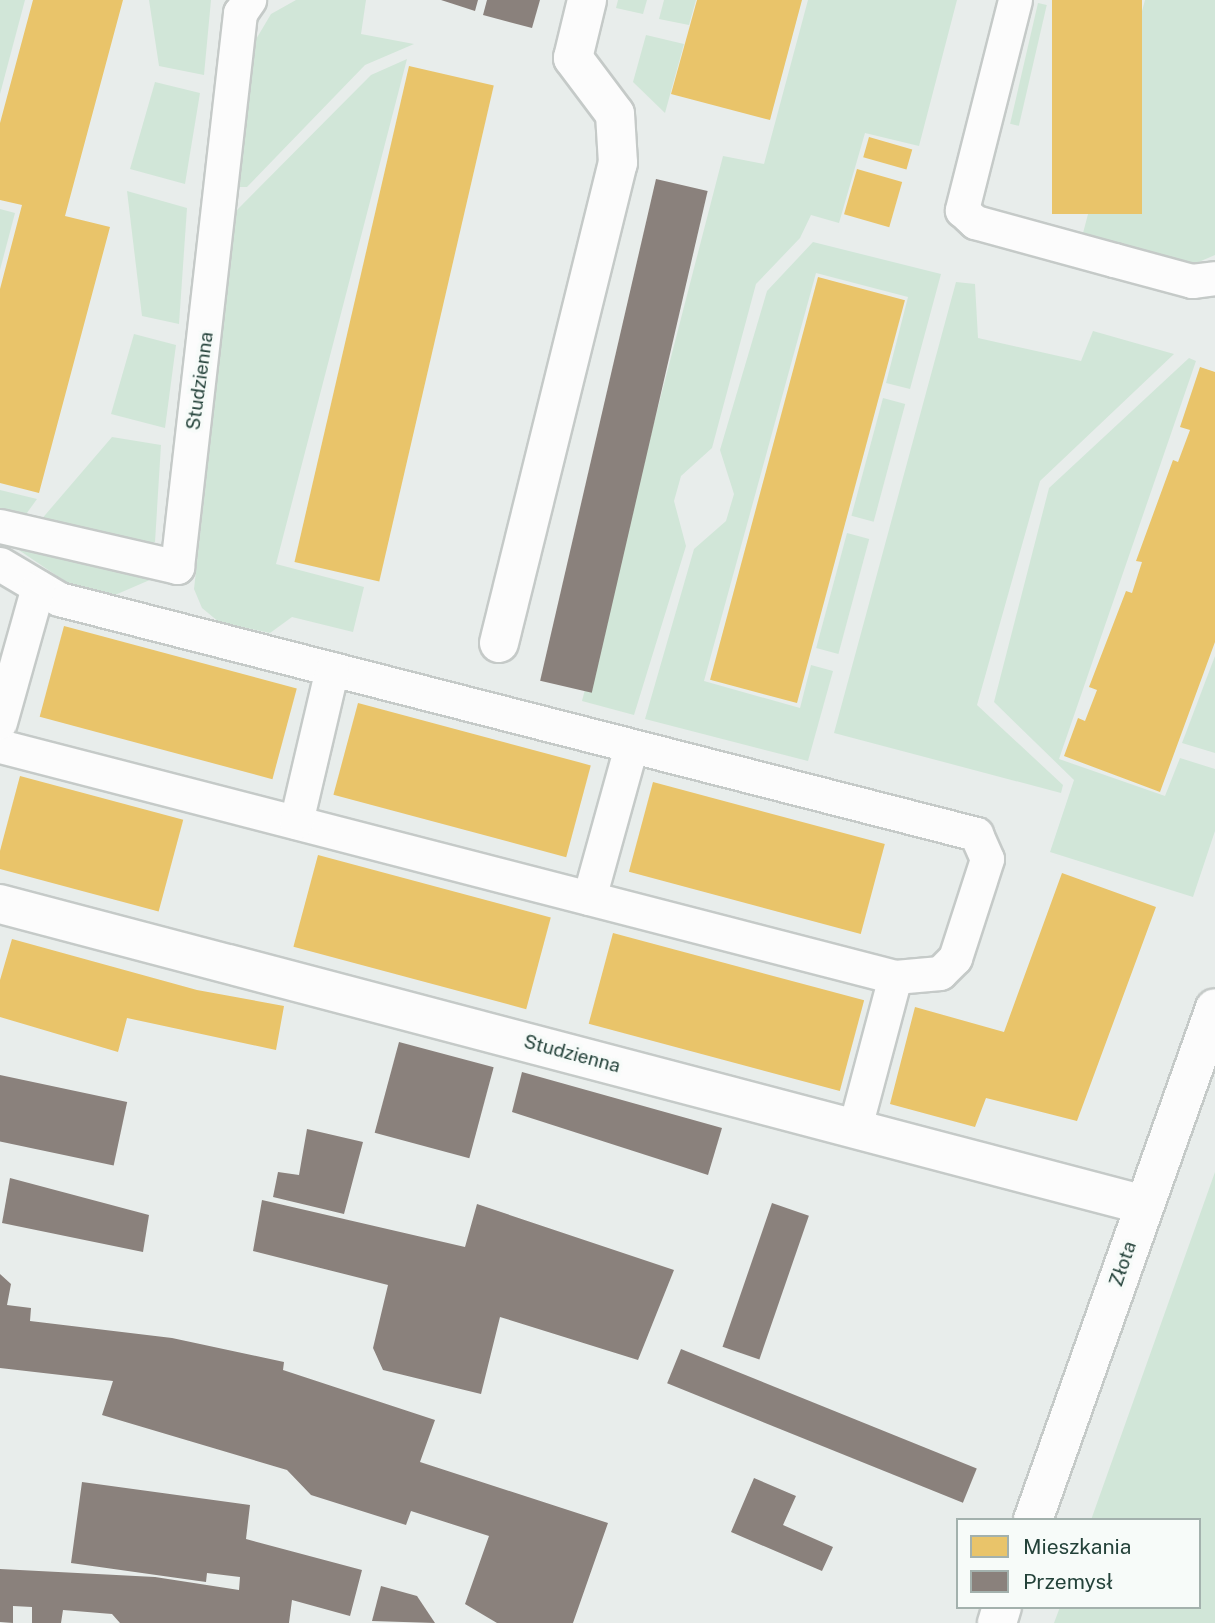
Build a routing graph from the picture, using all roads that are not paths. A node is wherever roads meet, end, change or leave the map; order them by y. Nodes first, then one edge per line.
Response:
1 (587, 0) edge
2 (1015, 0) edge
3 (245, 7) edge
4 (1215, 278) edge
5 (0, 526) edge
6 (0, 564) edge
7 (38, 587) junction
8 (499, 643) dead end
9 (332, 669) junction
10 (0, 722) edge
11 (0, 746) edge
12 (631, 747) junction
13 (296, 822) junction
14 (589, 898) junction
15 (0, 904) edge
16 (895, 976) junction
17 (1215, 1008) edge
18 (856, 1127) junction
19 (1144, 1205) junction
20 (1034, 1518) edge

1 - 8 street
2 - 4 lane
3 - 5 lane, Studzienna
6 - 7 lane
7 - 9 lane
7 - 10 lane
9 - 12 lane
9 - 13 lane
11 - 13 lane
12 - 14 lane
12 - 16 lane
13 - 14 lane
14 - 16 lane
15 - 18 street, Studzienna
16 - 18 lane
17 - 19 street, Złota
18 - 19 street, Studzienna
19 - 20 street, Złota

